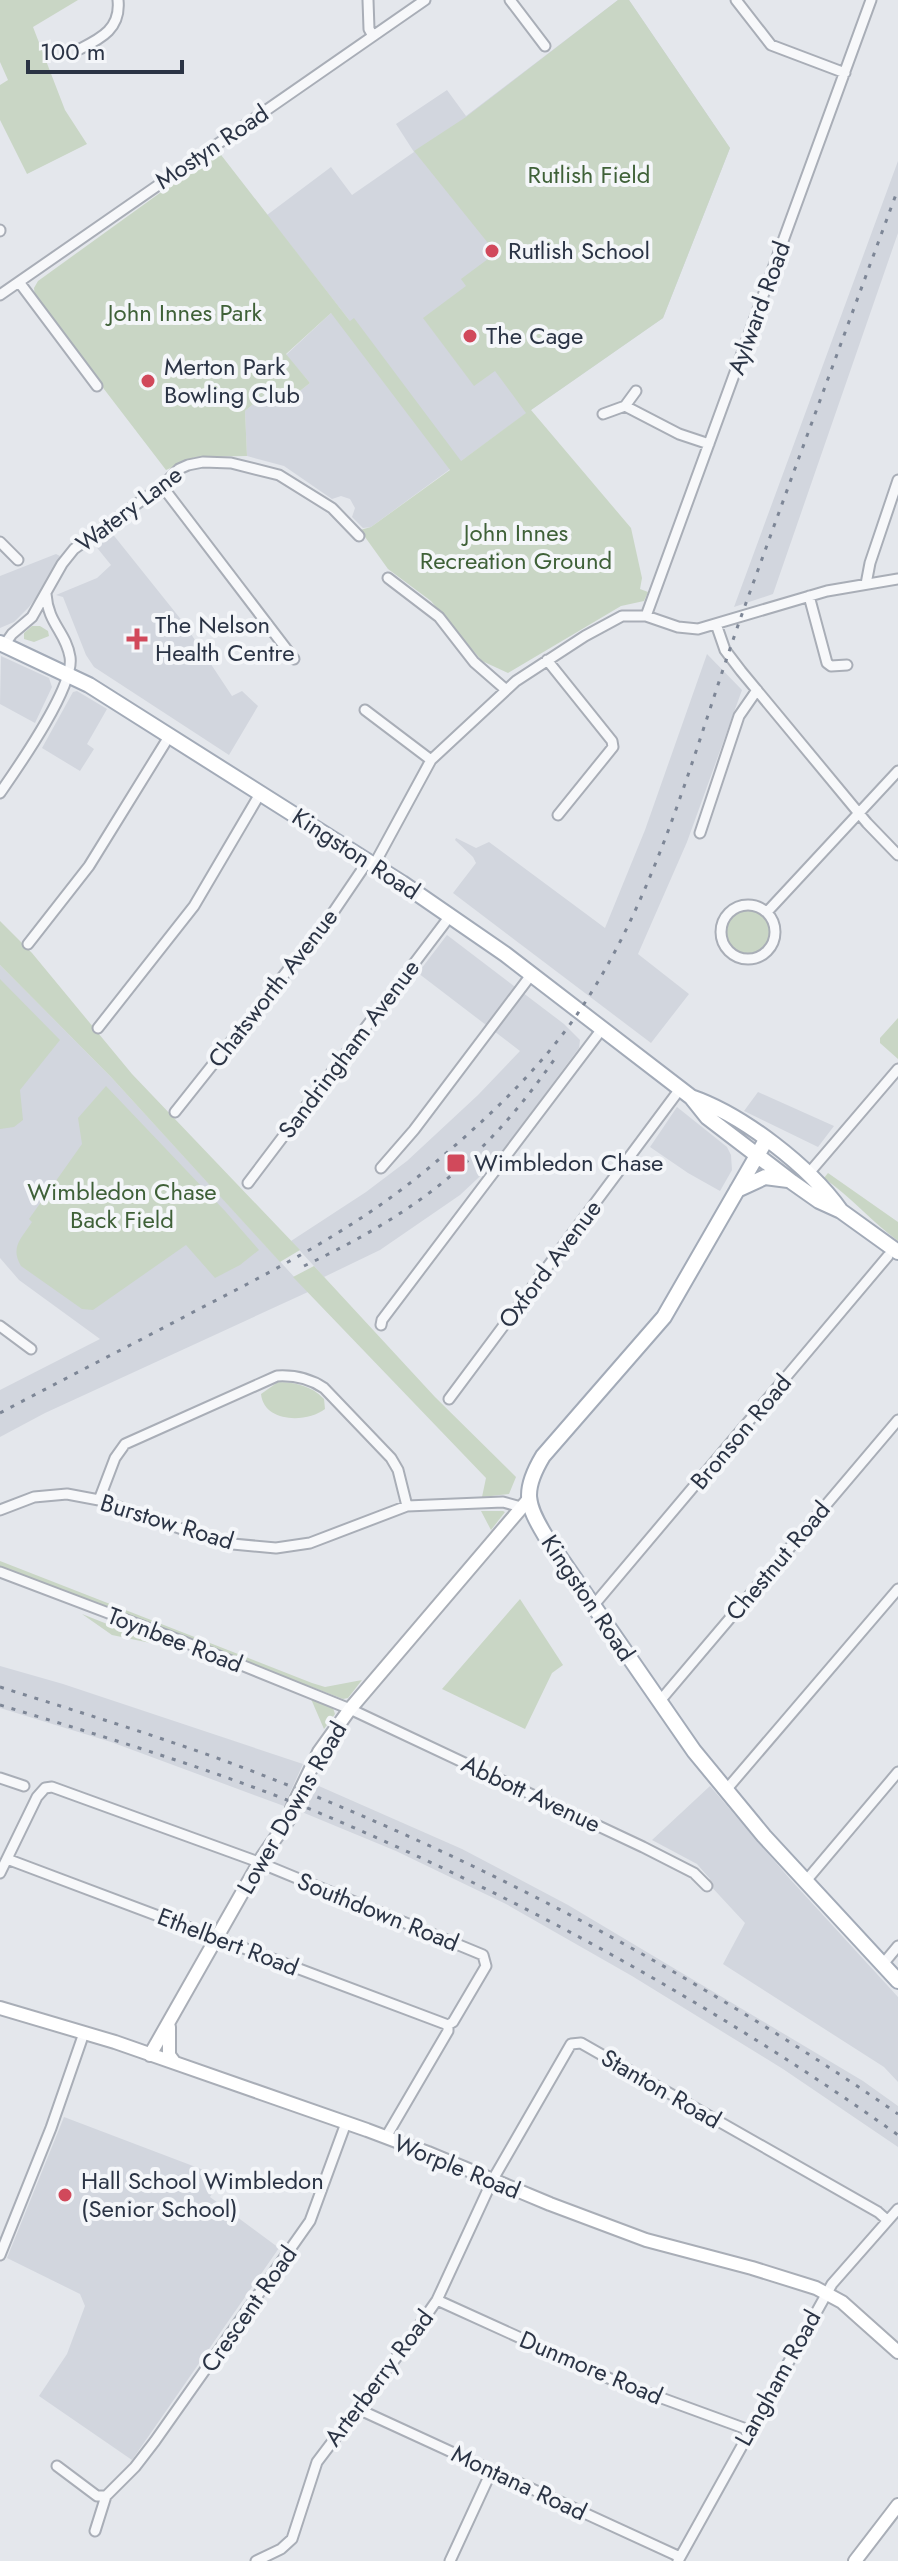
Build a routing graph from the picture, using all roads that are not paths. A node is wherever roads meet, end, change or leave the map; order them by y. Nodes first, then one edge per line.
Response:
1 (118, 0) edge
2 (368, 0) edge
3 (425, 0) edge
4 (510, 0) edge
5 (736, 0) edge
6 (871, 0) edge
7 (373, 36) junction
8 (545, 46) dead end
9 (80, 49) dead end
10 (845, 73) junction
11 (19, 282) junction
12 (0, 295) edge
13 (97, 386) dead end
14 (636, 391) dead end
15 (625, 406) junction
16 (603, 414) dead end
17 (709, 444) junction
18 (898, 480) edge
19 (162, 486) junction
20 (359, 536) dead end
21 (0, 542) edge
22 (18, 560) dead end
23 (388, 578) dead end
24 (898, 579) edge
25 (866, 584) junction
26 (46, 594) junction
27 (809, 596) junction
28 (646, 616) junction
29 (32, 617) junction
30 (52, 623) junction
31 (716, 624) junction
32 (3, 644) edge
33 (294, 659) dead end
34 (547, 660) junction
35 (847, 665) dead end
36 (69, 674) junction
37 (505, 689) junction
38 (757, 690) junction
39 (365, 710) dead end
40 (170, 735) junction
41 (431, 760) junction
42 (898, 771) edge
43 (261, 792) junction
44 (0, 793) edge
45 (859, 813) junction
46 (558, 815) dead end
47 (700, 833) dead end
48 (898, 855) edge
49 (371, 863) junction
50 (767, 912) junction
51 (450, 916) junction
52 (28, 944) dead end
53 (531, 975) junction
54 (98, 1028) dead end
55 (602, 1029) junction
56 (898, 1069) edge
57 (686, 1093) junction
58 (175, 1112) dead end
59 (766, 1140) junction
60 (758, 1153) junction
61 (381, 1168) dead end
62 (809, 1173) junction
63 (792, 1182) junction
64 (248, 1183) dead end
65 (736, 1190) junction
66 (841, 1211) junction
67 (893, 1254) edge
68 (381, 1325) dead end
69 (0, 1327) edge
70 (31, 1349) dead end
71 (449, 1399) dead end
72 (898, 1420) edge
73 (99, 1500) junction
74 (525, 1503) junction
75 (407, 1506) junction
76 (0, 1510) edge
77 (0, 1572) edge
78 (898, 1589) edge
79 (593, 1606) junction
80 (659, 1702) junction
81 (350, 1709) junction
82 (898, 1772) edge
83 (0, 1778) edge
84 (24, 1786) dead end
85 (726, 1790) junction
86 (7, 1859) junction
87 (259, 1863) junction
88 (0, 1873) edge
89 (805, 1882) junction
90 (707, 1886) dead end
91 (218, 1937) junction
92 (898, 1946) edge
93 (883, 1964) junction
94 (898, 1981) edge
95 (0, 2008) edge
96 (169, 2020) junction
97 (448, 2025) junction
98 (84, 2033) junction
99 (150, 2055) junction
100 (175, 2063) junction
101 (346, 2123) junction
102 (386, 2137) junction
103 (492, 2181) junction
104 (898, 2209) edge
105 (887, 2220) junction
106 (0, 2255) edge
107 (827, 2293) junction
108 (437, 2300) junction
109 (898, 2352) edge
110 (358, 2409) junction
111 (749, 2430) junction
112 (57, 2466) dead end
113 (492, 2470) junction
114 (106, 2496) junction
115 (898, 2505) edge
116 (95, 2531) dead end
117 (679, 2559) edge
118 (256, 2561) edge
119 (450, 2561) edge
120 (855, 2561) edge

1 - 9 street
2 - 7 street
3 - 7 street, Mostyn Road
4 - 8 street
5 - 10 street
6 - 10 street, Aylward Road
7 - 11 street, Mostyn Road
10 - 17 street, Aylward Road
11 - 12 street, Mostyn Road
11 - 13 street
14 - 15 street
15 - 16 street
15 - 17 street
17 - 28 street, Aylward Road
18 - 25 street
19 - 20 street, Watery Lane
19 - 26 street, Watery Lane
19 - 33 street
21 - 22 street
23 - 37 street
24 - 25 street
25 - 27 street
26 - 29 street, Watery Lane
26 - 30 street
27 - 31 street
27 - 35 street
28 - 31 street
28 - 34 street, Chatsworth Avenue
29 - 30 street
29 - 32 street, Watery Lane
30 - 36 street
31 - 38 street
32 - 36 main road, Kingston Road
34 - 37 street, Chatsworth Avenue
34 - 46 street
36 - 40 main road, Kingston Road
36 - 44 street
37 - 41 street, Chatsworth Avenue
38 - 45 street
38 - 47 street
39 - 41 street
40 - 43 main road, Kingston Road
40 - 52 street
41 - 49 street, Chatsworth Avenue
42 - 45 street
43 - 49 main road, Kingston Road
43 - 54 street
45 - 48 street
45 - 50 street
49 - 51 main road, Kingston Road
49 - 58 street, Chatsworth Avenue
50 - 50 street
51 - 53 main road, Kingston Road
51 - 64 street, Sandringham Avenue
53 - 55 main road, Kingston Road
53 - 61 street
55 - 57 main road, Kingston Road
55 - 68 street
56 - 62 street
57 - 59 main road, Kingston Road
57 - 60 main road, Kingston Road
57 - 71 street, Oxford Avenue
59 - 60 main road
59 - 62 main road, Kingston Road
60 - 63 main road, Kingston Road
60 - 65 main road
62 - 66 main road, Kingston Road
63 - 65 main road
63 - 66 main road, Kingston Road
65 - 74 main road
66 - 67 main road
67 - 79 street, Bronson Road
69 - 70 street
72 - 80 street, Chestnut Road
73 - 75 street, Burstow Road
73 - 75 street
73 - 76 street, Burstow Road
74 - 75 street, Burstow Road
74 - 79 main road, Kingston Road
74 - 81 main road, Lower Downs Road
77 - 81 street, Toynbee Road
78 - 85 street
79 - 80 main road, Kingston Road
80 - 85 main road, Kingston Road
81 - 87 main road, Lower Downs Road
81 - 90 street, Abbott Avenue
82 - 89 street
83 - 84 street
85 - 89 main road, Kingston Road
86 - 87 street, Southdown Road
86 - 88 street
86 - 91 street, Ethelbert Road
87 - 91 main road, Lower Downs Road
87 - 97 street, Southdown Road
89 - 93 main road, Kingston Road
91 - 96 main road, Lower Downs Road
91 - 97 street, Ethelbert Road
92 - 93 street
93 - 94 main road, Kingston Road
95 - 98 main road, Worple Road
96 - 99 main road, Lower Downs Road
96 - 100 main road
97 - 102 street
98 - 99 main road, Worple Road
98 - 106 street
99 - 100 main road, Worple Road
100 - 101 main road, Worple Road
101 - 102 main road, Worple Road
101 - 114 street, Crescent Road
102 - 103 main road, Worple Road
103 - 105 street, Stanton Road
103 - 107 main road, Worple Road
103 - 108 street, Arterberry Road
104 - 105 street, Langham Road
105 - 107 street, Langham Road
107 - 109 main road, Worple Road
107 - 111 street, Langham Road
108 - 110 street, Arterberry Road
108 - 111 street, Dunmore Road
110 - 113 street, Montana Road
110 - 118 street, Arterberry Road
111 - 117 street, Langham Road
112 - 114 street
113 - 117 street, Montana Road
113 - 119 street
114 - 116 street
115 - 120 main road

